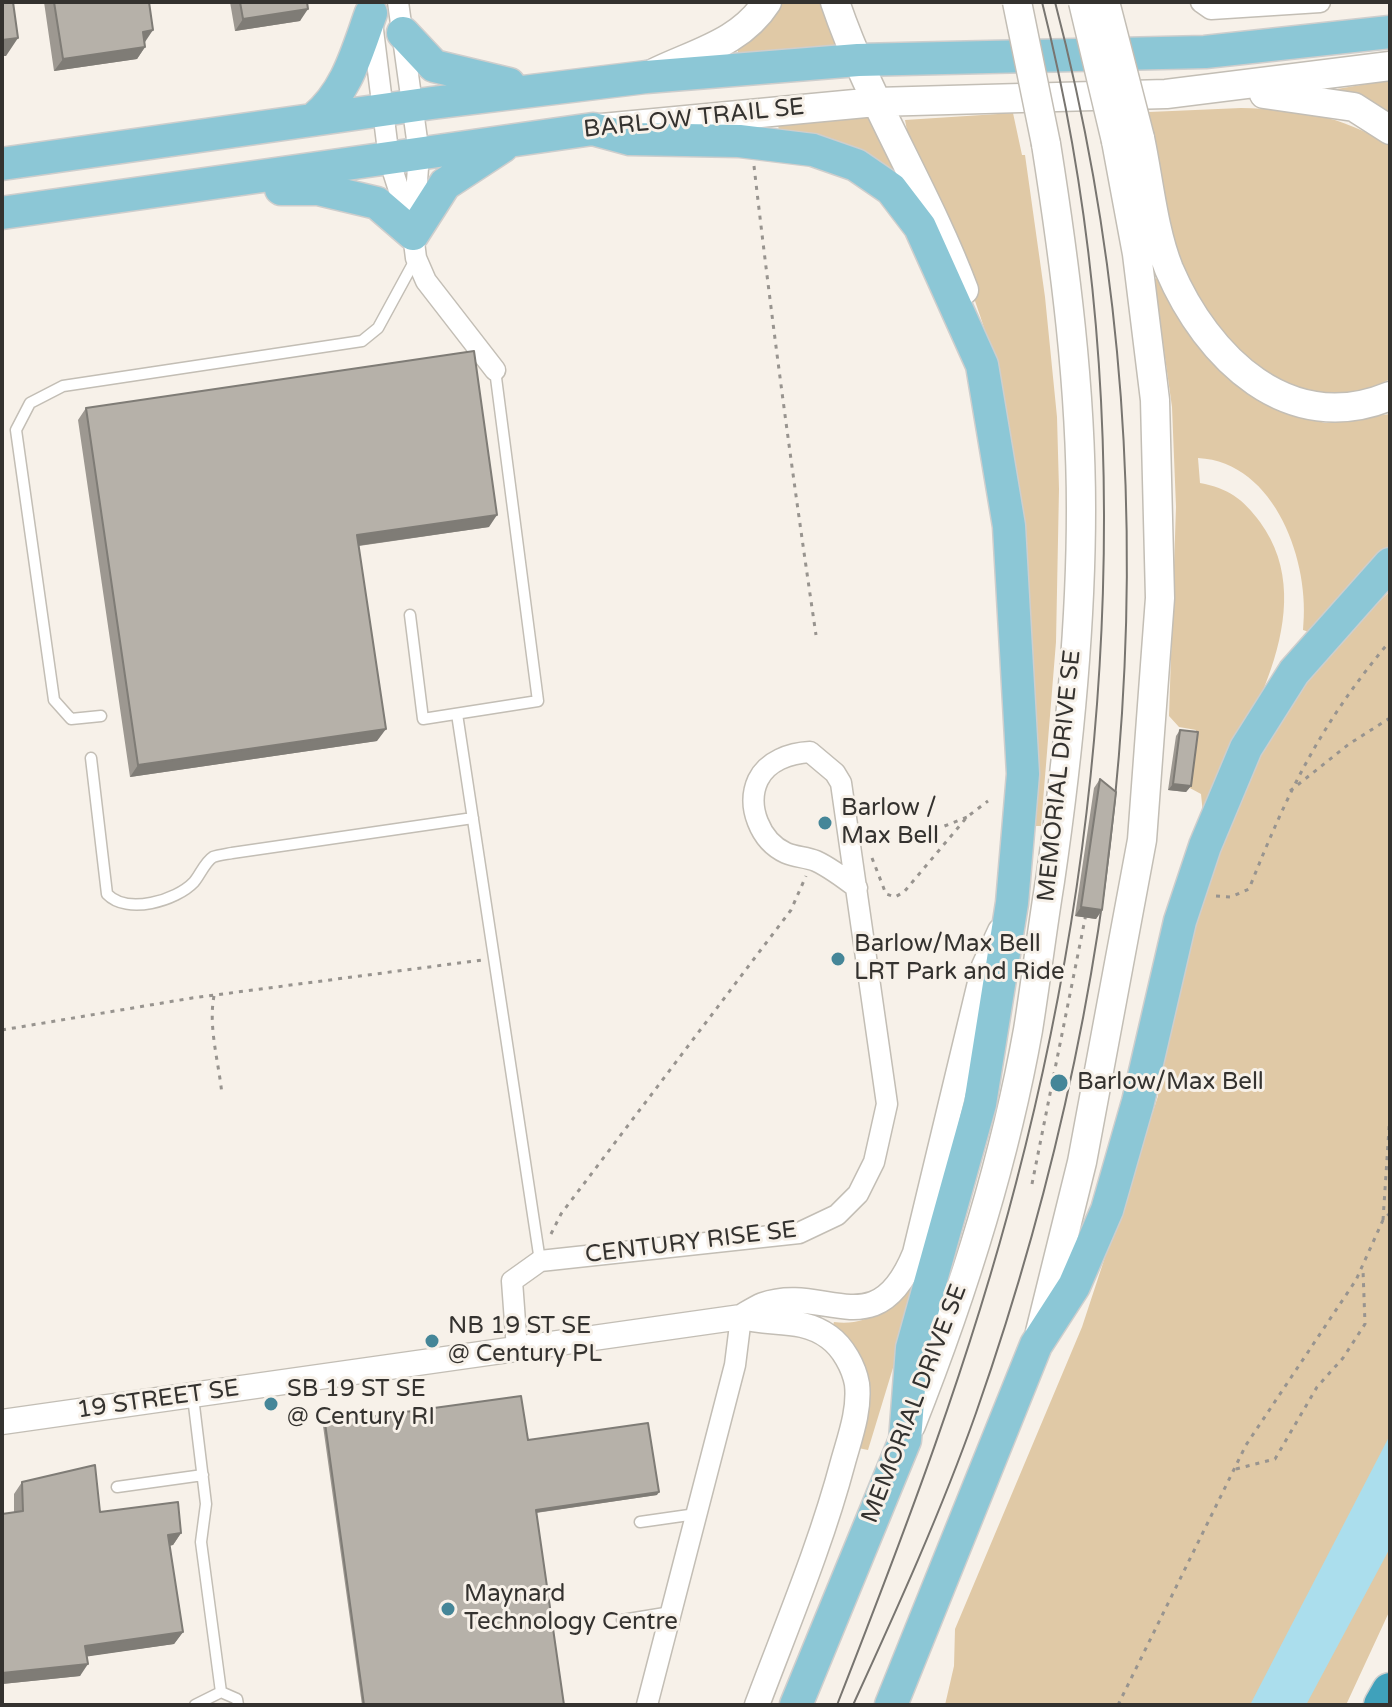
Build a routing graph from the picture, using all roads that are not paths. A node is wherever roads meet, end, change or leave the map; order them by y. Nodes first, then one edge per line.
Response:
1 (767, 2) edge
2 (835, 2) edge
3 (1017, 2) edge
4 (1083, 2) edge
5 (1105, 2) edge
6 (1201, 2) edge
7 (1320, 2) edge
8 (379, 6) edge
9 (1390, 32) edge
10 (403, 33) junction
11 (858, 60) junction
12 (1390, 66) edge
13 (646, 77) junction
14 (532, 89) junction
15 (1212, 90) junction
16 (876, 102) junction
17 (399, 108) junction
18 (314, 119) junction
19 (593, 129) junction
20 (1390, 130) edge
21 (1128, 140) junction
22 (509, 142) junction
23 (404, 157) junction
24 (2, 164) edge
25 (176, 189) junction
26 (2, 213) edge
27 (415, 246) junction
28 (982, 365) junction
29 (495, 370) joint
30 (1390, 396) edge
31 (1390, 564) edge
32 (410, 615) dead end
33 (457, 714) junction
34 (101, 716) dead end
35 (91, 758) dead end
36 (473, 818) junction
37 (857, 888) junction
38 (1012, 903) junction
39 (540, 1261) junction
40 (741, 1317) junction
41 (1036, 1345) junction
42 (517, 1349) junction
43 (193, 1395) junction
44 (2, 1422) edge
45 (905, 1440) junction
46 (203, 1475) junction
47 (117, 1487) dead end
48 (696, 1514) junction
49 (640, 1522) dead end
50 (671, 1612) junction
51 (622, 1620) dead end
52 (1390, 1691) edge
53 (221, 1692) junction
54 (195, 1705) edge
55 (238, 1705) edge
56 (647, 1705) edge
57 (757, 1705) edge
58 (796, 1705) edge
59 (891, 1705) edge
60 (1382, 1705) edge

1 - 13 main road
2 - 11 main road
3 - 45 main road, MEMORIAL DRIVE SE, bridge
4 - 21 main road, bridge
5 - 21 main road, bridge
6 - 7 street
8 - 10 street
8 - 17 street
8 - 18 main road
9 - 11 main road, BARLOW TRAIL SE
10 - 14 main road
10 - 17 street
11 - 13 main road, BARLOW TRAIL SE
11 - 16 main road
12 - 15 main road, BARLOW TRAIL SE
13 - 14 main road, BARLOW TRAIL SE
14 - 17 main road, BARLOW TRAIL SE
15 - 16 main road, BARLOW TRAIL SE
15 - 20 main road
16 - 19 main road, BARLOW TRAIL SE
16 - 28 main road
17 - 18 main road, BARLOW TRAIL SE
17 - 23 street
17 - 23 street
18 - 24 main road, BARLOW TRAIL SE
19 - 22 main road, BARLOW TRAIL SE
19 - 28 main road
21 - 30 main road
21 - 41 main road
22 - 23 main road, BARLOW TRAIL SE
22 - 27 main road
23 - 25 main road, BARLOW TRAIL SE
23 - 27 street
23 - 27 street
25 - 26 main road, BARLOW TRAIL SE
25 - 27 main road
27 - 29 street
27 - 34 lane
28 - 38 main road
29 - 33 lane
31 - 41 main road
32 - 33 lane
33 - 36 lane
35 - 36 lane
36 - 39 lane
37 - 37 street, CENTURY RISE SE
37 - 39 street, CENTURY RISE SE
38 - 40 street
38 - 45 main road
39 - 42 street
40 - 42 street, 19 STREET SE
40 - 48 street
40 - 57 street
41 - 59 main road
42 - 43 street, 19 STREET SE
43 - 44 street, 19 STREET SE
43 - 46 lane
45 - 58 main road, MEMORIAL DRIVE SE
46 - 47 lane
46 - 53 lane
48 - 49 lane
48 - 50 street
50 - 51 lane
50 - 56 street
52 - 60 highway
53 - 54 lane
53 - 55 lane

